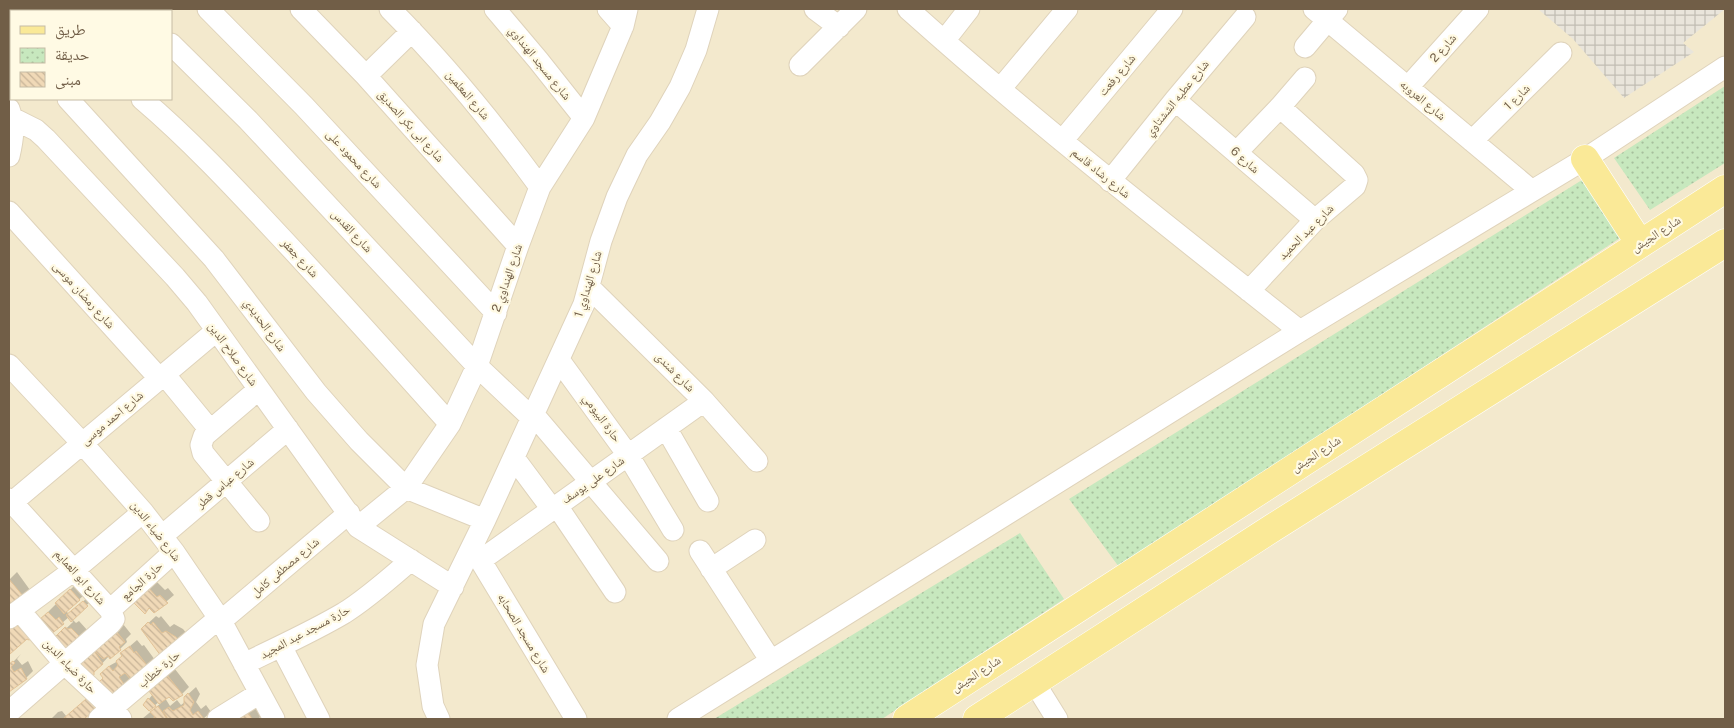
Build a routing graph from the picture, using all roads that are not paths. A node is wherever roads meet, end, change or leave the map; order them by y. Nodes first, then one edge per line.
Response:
1 (10, 9) edge
2 (208, 9) edge
3 (301, 9) edge
4 (390, 9) edge
5 (495, 9) edge
6 (608, 9) edge
7 (708, 9) edge
8 (815, 9) edge
9 (856, 9) edge
10 (908, 9) edge
11 (969, 9) edge
12 (1066, 9) edge
13 (1172, 9) edge
14 (1478, 9) edge
15 (9, 12) edge
16 (1327, 13) edge
17 (1245, 17) dead end
18 (625, 18) edge
19 (839, 27) junction
20 (412, 31) junction
21 (944, 41) junction
22 (172, 45) edge
23 (1305, 47) dead end
24 (1561, 53) dead end
25 (800, 66) dead end
26 (1725, 67) edge
27 (366, 76) junction
28 (1305, 78) dead end
29 (1408, 87) junction
30 (1000, 88) junction
31 (69, 100) edge
32 (143, 100) edge
33 (1175, 100) junction
34 (10, 105) edge
35 (1280, 107) junction
36 (584, 118) junction
37 (1062, 141) junction
38 (1472, 141) junction
39 (1237, 152) junction
40 (9, 156) edge
41 (1585, 159) junction
42 (1110, 181) junction
43 (540, 188) junction
44 (1725, 189) edge
45 (1532, 191) junction
46 (9, 212) edge
47 (1315, 220) junction
48 (1725, 243) edge
49 (1640, 244) junction
50 (518, 246) junction
51 (589, 287) junction
52 (1249, 291) junction
53 (496, 313) junction
54 (216, 330) junction
55 (1300, 331) junction
56 (559, 360) junction
57 (9, 365) edge
58 (477, 366) junction
59 (162, 376) junction
60 (259, 389) junction
61 (704, 401) junction
62 (533, 416) junction
63 (450, 424) junction
64 (666, 428) junction
65 (288, 429) junction
66 (210, 430) junction
67 (82, 443) junction
68 (628, 455) junction
69 (514, 458) junction
70 (757, 461) dead end
71 (226, 481) junction
72 (591, 482) junction
73 (406, 488) junction
74 (1257, 492) junction
75 (708, 501) dead end
76 (10, 502) edge
77 (555, 507) junction
78 (143, 512) junction
79 (353, 520) junction
80 (485, 520) junction
81 (259, 521) dead end
82 (1277, 525) junction
83 (673, 530) dead end
84 (755, 540) dead end
85 (168, 544) junction
86 (700, 551) dead end
87 (477, 553) junction
88 (411, 560) junction
89 (658, 560) dead end
90 (711, 569) junction
91 (74, 570) junction
92 (453, 587) junction
93 (615, 592) dead end
94 (110, 610) junction
95 (14, 615) edge
96 (220, 620) junction
97 (281, 646) junction
98 (771, 661) junction
99 (65, 664) junction
100 (244, 664) junction
101 (1034, 682) junction
102 (260, 693) junction
103 (13, 712) edge
104 (111, 715) edge
105 (218, 719) edge
106 (274, 719) edge
107 (319, 719) edge
108 (439, 719) edge
109 (576, 719) edge
110 (678, 719) edge
111 (907, 719) edge
112 (977, 719) edge
113 (1057, 719) edge

1 - 15 street
2 - 53 street, شارع محمود على
3 - 27 street, شارع ابى بكر الصديق
4 - 20 street, شارع المعلمين
5 - 36 street, شارع مسجد الهنداوي
6 - 18 street
7 - 51 street, شارع الهنداوي 1
8 - 19 street
9 - 19 street
10 - 21 street, شارع رشاد قاسم
11 - 21 street
12 - 30 street
13 - 37 street, شارع رفعت
14 - 29 street, شارع 2
16 - 23 street
16 - 29 street, شارع العروبه
17 - 33 street, شارع عطيه الششتاوي
18 - 36 street, شارع الهنداوي 2
19 - 25 street
20 - 27 street
20 - 43 street, شارع المعلمين
21 - 30 street, شارع رشاد قاسم
22 - 58 street, شارع القدس
24 - 38 street, شارع 1
26 - 41 street
27 - 50 street, شارع ابى بكر الصديق
28 - 35 street
29 - 38 street, شارع العروبه
30 - 37 street, شارع رشاد قاسم
31 - 73 street, شارع الحديدي
32 - 63 street, شارع جعفر
33 - 39 street, شارع 6
33 - 42 street, شارع عطيه الششتاوي
34 - 40 street
34 - 54 street, شارع صلاح الدين
35 - 39 street
35 - 47 street, شارع عبد الحميد
36 - 43 street, شارع الهنداوي 2
37 - 42 street, شارع رشاد قاسم
38 - 45 street, شارع العروبه
39 - 47 street, شارع 6
41 - 45 street
41 - 49 main road
42 - 52 street, شارع رشاد قاسم
43 - 50 street, شارع الهنداوي 2
44 - 49 main road, شارع الجيش
45 - 55 street
46 - 59 street, شارع رمضان موسى
47 - 52 street, شارع عبد الحميد
48 - 82 main road
49 - 74 main road, شارع الجيش
50 - 53 street, شارع الهنداوي 2
51 - 56 street, شارع الهنداوي 1
51 - 61 street, شارع شندى
52 - 55 street, شارع رشاد قاسم
53 - 58 street, شارع الهنداوي 2
54 - 59 street, شارع احمد موسى
54 - 60 street, شارع صلاح الدين
55 - 98 street
56 - 62 street, شارع الهنداوي 1
56 - 68 street, حارة البيومي
57 - 67 street, شارع ضياء الدين
58 - 62 street, شارع القدس
58 - 63 street, شارع الهنداوي 2
59 - 66 street, شارع رمضان موسى
59 - 67 street, شارع احمد موسى
60 - 65 street, شارع صلاح الدين
60 - 66 street
61 - 64 street, شارع على يوسف
61 - 70 street, شارع شندى
62 - 69 street, شارع الهنداوي 1
62 - 72 street, شارع القدس
63 - 73 street, شارع الهنداوي 2
64 - 68 street, شارع على يوسف
64 - 75 street
65 - 71 street, شارع عباس قطر
65 - 79 street, شارع صلاح الدين
66 - 71 street
67 - 76 street, شارع احمد موسى
67 - 78 street, شارع ضياء الدين
68 - 72 street, شارع على يوسف
68 - 83 street, حارة البيومي
69 - 77 street
69 - 80 street, شارع الهنداوي 1
71 - 81 street
71 - 85 street, شارع عباس قطر
72 - 77 street, شارع على يوسف
72 - 89 street, شارع القدس
73 - 79 street, شارع الهنداوي 2
73 - 80 street, شارع الحديدي
74 - 82 main road
74 - 111 main road, شارع الجيش
76 - 91 street, شارع ابو العمايم
77 - 87 street, شارع على يوسف
77 - 93 street
78 - 85 street, شارع ضياء الدين
78 - 91 street
79 - 88 street, شارع صلاح الدين
79 - 96 street, شارع مصطفى كامل
80 - 87 street, شارع الهنداوي 1
82 - 101 main road
84 - 90 street
85 - 94 street, حارة الجامع
85 - 96 street, شارع ضياء الدين
86 - 90 street
87 - 92 street, شارع الهنداوي 1
87 - 109 street, شارع مسجد الصحابه
88 - 92 street, شارع صلاح الدين
88 - 97 street, حارة مسجد عبد المجيد
90 - 98 street
91 - 94 street, شارع ابو العمايم
91 - 95 street
92 - 108 street, شارع الهنداوي 1
94 - 99 street, شارع ابو العمايم
95 - 99 street, حارة ضياء الدين
96 - 100 street, شارع ضياء الدين
96 - 104 street, حارة خطاب
97 - 100 street, حارة مسجد عبد المجيد
97 - 107 street
98 - 110 street
99 - 103 street, شارع ابو العمايم
99 - 104 street, حارة ضياء الدين
100 - 102 street, شارع ضياء الدين
101 - 112 main road
101 - 113 street
102 - 105 street
102 - 106 street, شارع ضياء الدين

